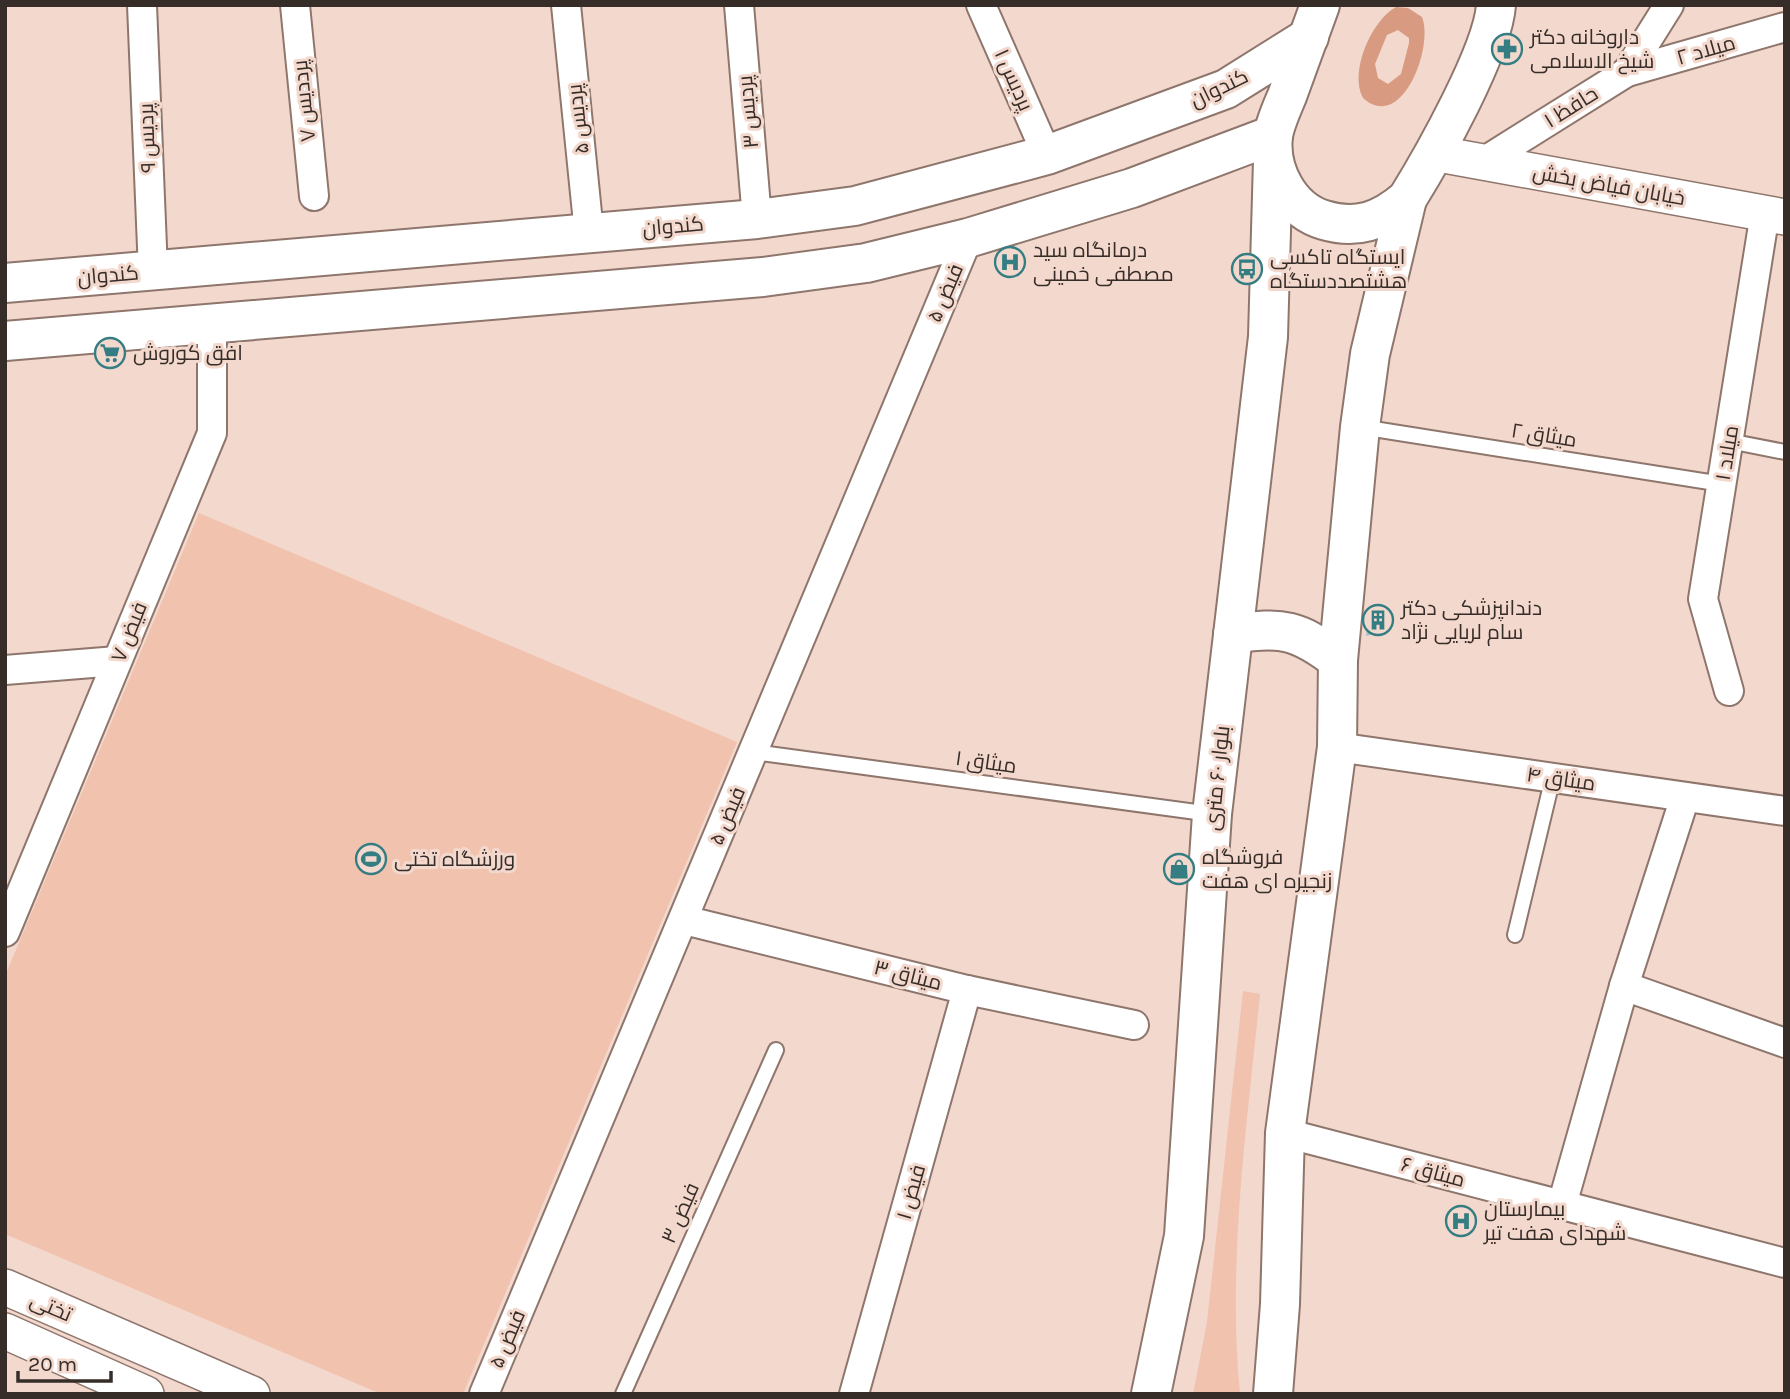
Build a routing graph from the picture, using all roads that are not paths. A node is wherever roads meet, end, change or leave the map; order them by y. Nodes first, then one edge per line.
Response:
1 (142, 5) edge
2 (295, 5) edge
3 (566, 5) edge
4 (739, 5) edge
5 (981, 5) edge
6 (1496, 5) edge
7 (1669, 5) edge
8 (1314, 21) edge
9 (1785, 27) edge
10 (1628, 72) junction
11 (1273, 148) junction
12 (1433, 153) junction
13 (1047, 155) junction
14 (1483, 162) junction
15 (314, 196) dead end
16 (1407, 199) junction
17 (1775, 215) edge
18 (757, 219) junction
19 (589, 233) junction
20 (968, 238) junction
21 (153, 271) junction
22 (5, 283) edge
23 (212, 324) junction
24 (159, 329) junction
25 (5, 341) edge
26 (1360, 427) junction
27 (1729, 441) junction
28 (1785, 452) edge
29 (1722, 484) junction
30 (1233, 634) junction
31 (1338, 660) junction
32 (117, 661) junction
33 (5, 670) edge
34 (1729, 691) dead end
35 (1337, 747) junction
36 (754, 752) junction
37 (1553, 778) junction
38 (1685, 797) junction
39 (1785, 811) edge
40 (1212, 814) junction
41 (684, 920) junction
42 (5, 932) edge
43 (1515, 935) dead end
44 (1624, 986) junction
45 (967, 989) junction
46 (1134, 1025) dead end
47 (1785, 1043) edge
48 (776, 1050) dead end
49 (1285, 1133) junction
50 (1562, 1205) junction
51 (1785, 1263) edge
52 (5, 1287) edge
53 (5, 1331) edge
54 (146, 1394) edge
55 (251, 1394) edge
56 (484, 1394) edge
57 (623, 1394) edge
58 (854, 1394) edge
59 (1151, 1394) edge
60 (1273, 1394) edge

1 - 21 street, پردیس ۹
2 - 15 street, پرددیس ۷
3 - 19 street, پردیس ۵
4 - 18 street, پردیس ۳
5 - 13 street, پردیس ۱
6 - 12 main road
7 - 10 street, حافظ ۱
8 - 11 main road, بلوار ۶۰ متری
8 - 13 main road, کندوان
9 - 10 street, میلاد ۲
10 - 14 street, حافظ ۱
11 - 16 main road
11 - 20 main road
11 - 30 main road, بلوار ۶۰ متری
12 - 14 street, خیابان فیاض بخش
12 - 16 main road
13 - 18 main road, کندوان
14 - 17 street, خیابان فیاض بخش
16 - 26 main road
17 - 27 street, میلاد ۱
18 - 19 main road, کندوان
19 - 21 main road, کندوان
20 - 23 main road
20 - 36 street, فیض ۵
21 - 22 main road, کندوان
21 - 24 main road
23 - 24 main road
23 - 32 street, فیض ۷
24 - 25 main road
26 - 29 lane, میثاق ۲
26 - 31 main road
27 - 28 lane
27 - 29 street, میلاد ۱
29 - 34 street, میلاد ۱
30 - 31 main road
30 - 40 main road, بلوار ۶۰ متری
31 - 35 main road
32 - 33 street
32 - 42 street, فیض ۷
35 - 37 street, میثاق ۴
35 - 49 main road
36 - 40 lane, میثاق ۱
36 - 41 street, فیض ۵
37 - 38 street, میثاق ۴
37 - 43 lane
38 - 39 street, میثاق ۴
38 - 44 street
40 - 59 main road, بلوار ۶۰ متری
41 - 45 street, میثاق ۳
41 - 56 street, فیض ۵
44 - 47 street
44 - 50 street
45 - 46 street, میثاق ۳
45 - 58 street, فیض ۱
48 - 57 lane, فیض ۳
49 - 50 street, میثاق ۶
49 - 60 main road
50 - 51 street, میثاق ۶
52 - 55 street, تختی
53 - 54 street, تختی

